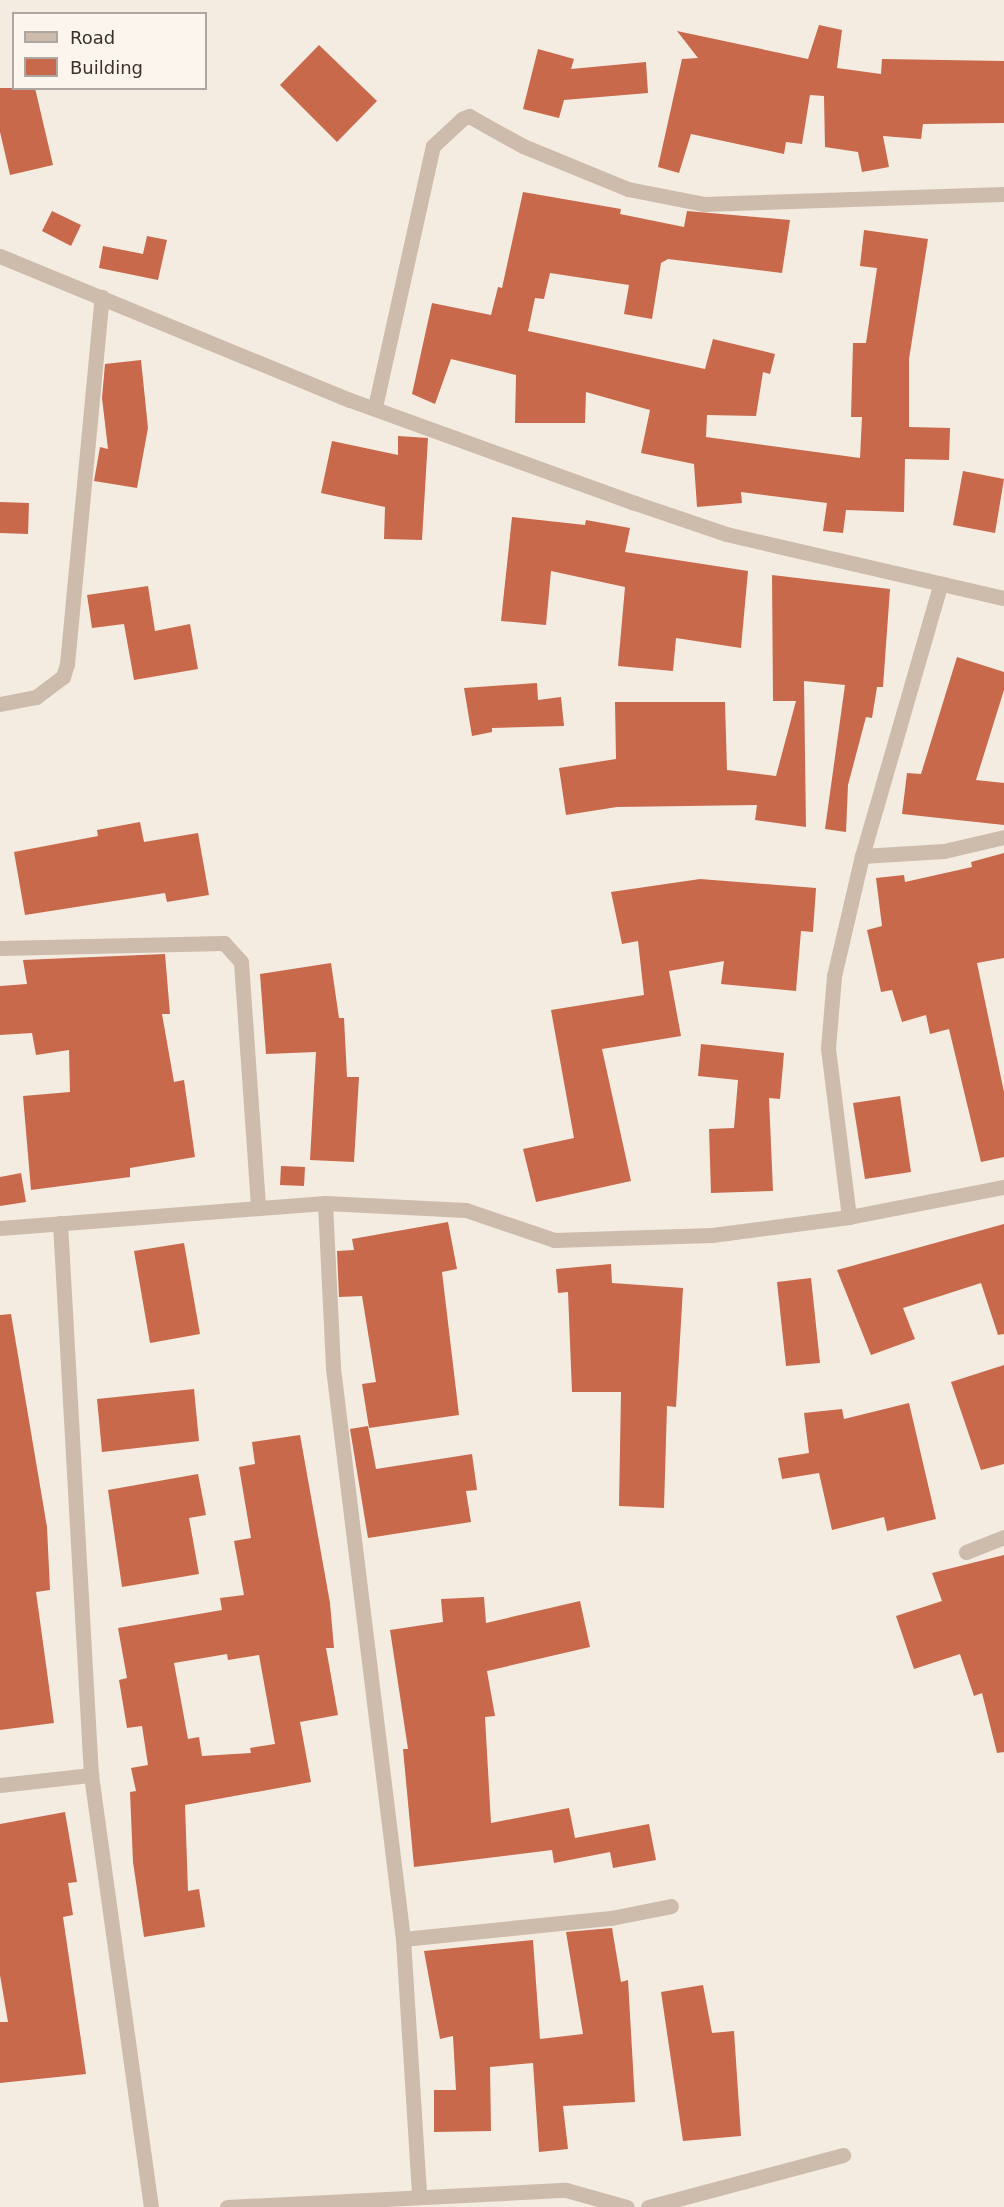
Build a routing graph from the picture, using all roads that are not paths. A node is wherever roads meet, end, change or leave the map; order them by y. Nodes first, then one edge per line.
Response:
1 (1004, 194) edge
2 (0, 256) edge
3 (102, 297) junction
4 (375, 407) junction
5 (940, 586) junction
6 (1004, 598) edge
7 (0, 704) edge
8 (1004, 837) edge
9 (862, 856) junction
10 (0, 948) edge
11 (1004, 1187) edge
12 (326, 1203) junction
13 (258, 1204) junction
14 (849, 1217) junction
15 (60, 1223) junction
16 (0, 1228) edge
17 (1004, 1537) edge
18 (966, 1552) dead end
19 (91, 1775) junction
20 (0, 1785) edge
21 (671, 1906) dead end
22 (403, 1939) junction
23 (843, 2155) dead end
24 (419, 2195) junction
25 (451, 2202) edge
26 (151, 2207) edge
27 (227, 2207) edge
28 (627, 2207) edge
29 (648, 2207) edge

1 - 4 street
2 - 3 street
3 - 4 street
3 - 7 street
4 - 5 street
5 - 6 street
5 - 9 street
8 - 9 street
9 - 14 street
10 - 13 street
11 - 14 street
12 - 13 street
12 - 14 street
12 - 22 street
13 - 15 street
15 - 16 street
15 - 19 street
17 - 18 street
19 - 20 street
19 - 26 street
21 - 22 street
22 - 24 street
23 - 29 street
24 - 25 street
24 - 27 street
25 - 28 street

